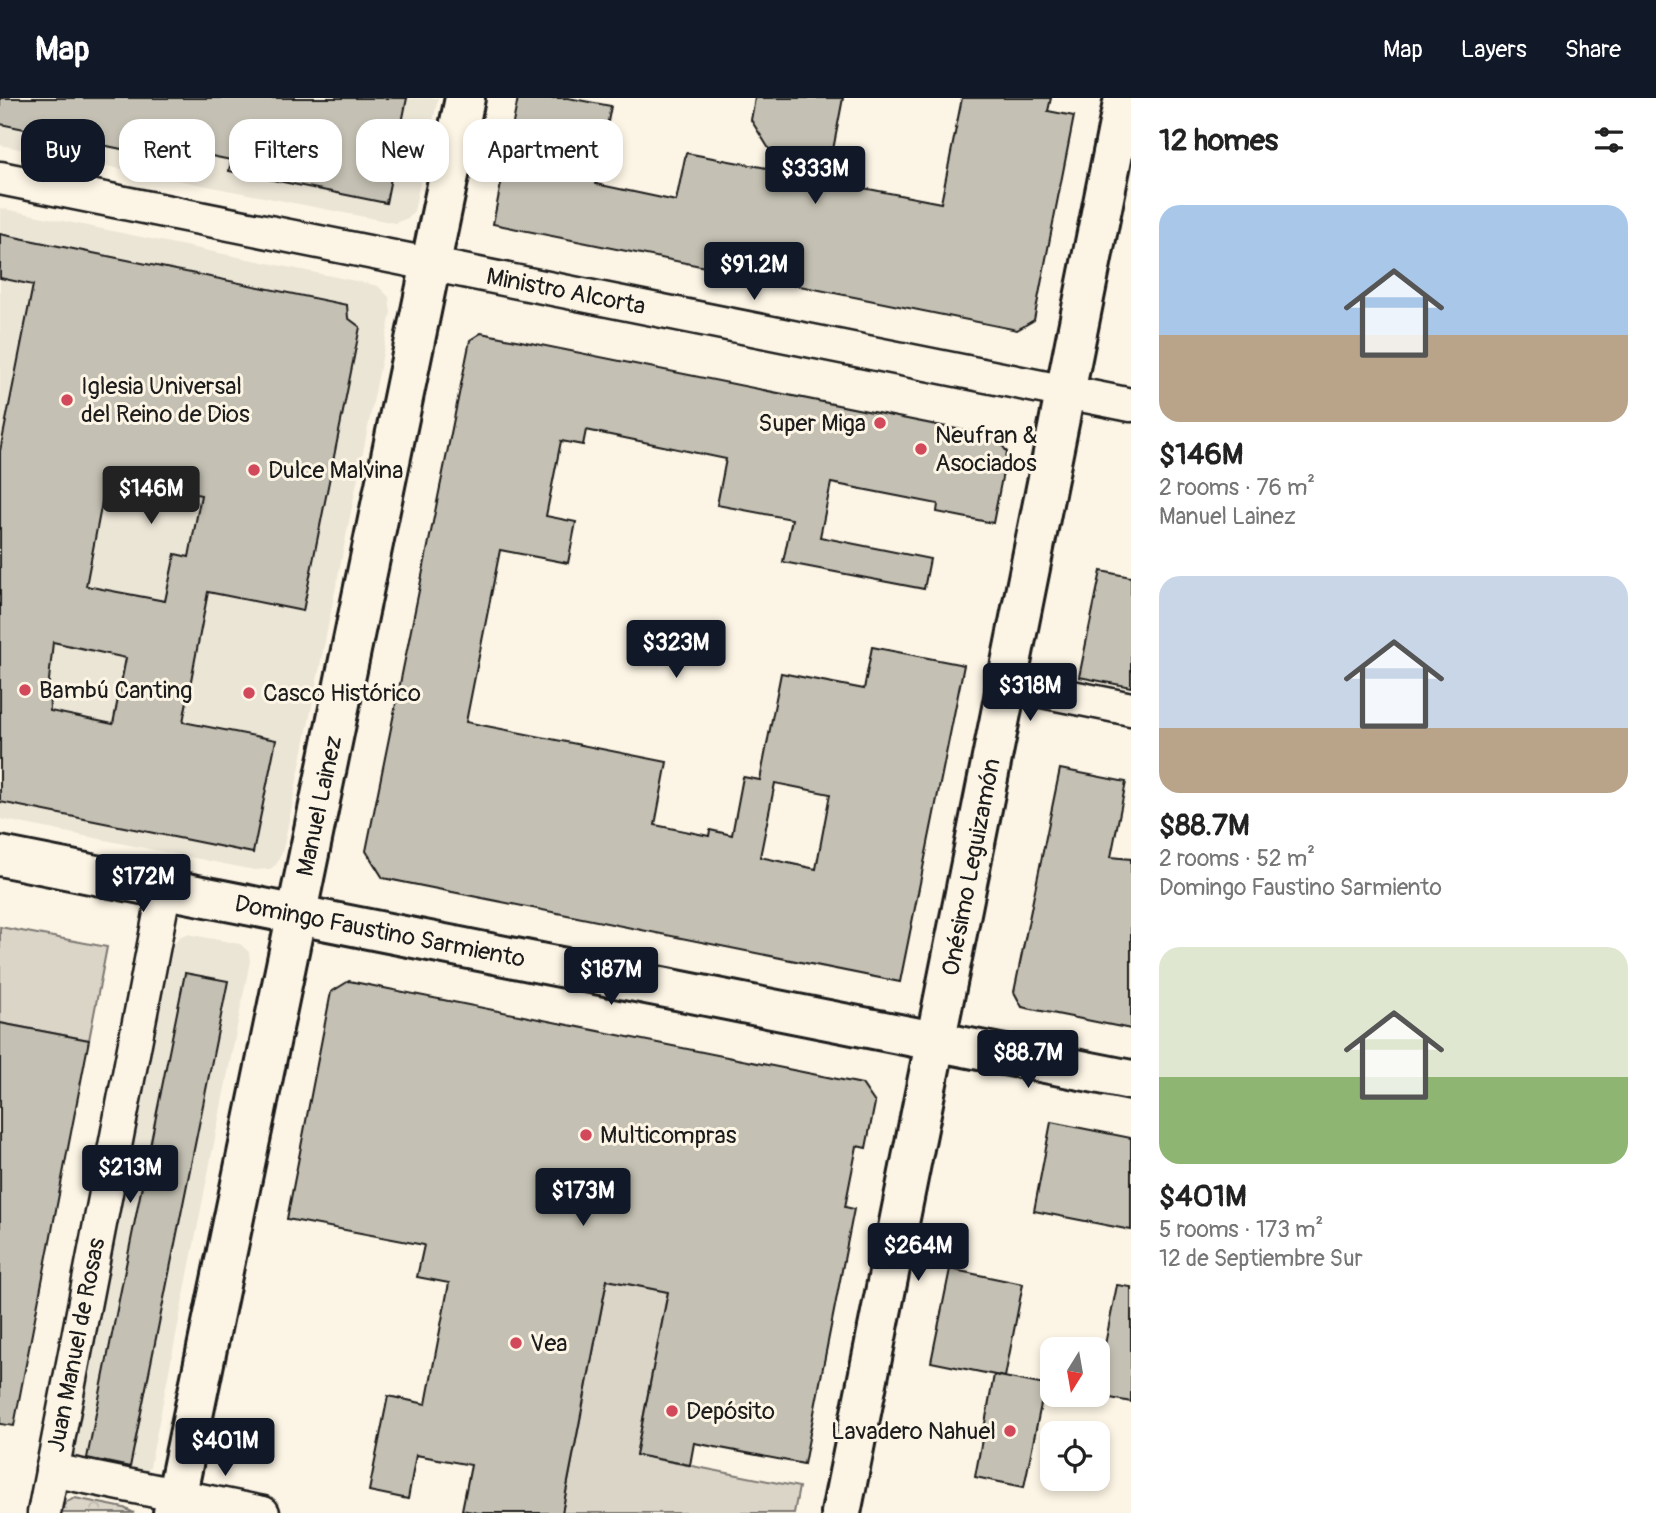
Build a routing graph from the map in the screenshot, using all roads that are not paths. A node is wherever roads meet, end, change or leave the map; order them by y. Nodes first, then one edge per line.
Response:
1 (465, 98) edge
2 (1124, 98) edge
3 (0, 178) edge
4 (431, 264) junction
5 (1066, 392) junction
6 (1131, 405) edge
7 (1007, 684) junction
8 (1131, 709) edge
9 (0, 856) edge
10 (165, 888) junction
11 (297, 914) junction
12 (936, 1042) junction
13 (1131, 1080) edge
14 (52, 1470) junction
15 (175, 1504) edge
16 (44, 1513) edge
17 (263, 1513) edge
18 (841, 1513) edge

1 - 4 street, Manuel Lainez
2 - 5 street, Onésimo Leguizamón
3 - 4 street, Ministro Alcorta
4 - 5 street, Ministro Alcorta
4 - 11 street, Manuel Lainez
5 - 6 street, Ministro Alcorta
5 - 7 street, Onésimo Leguizamón
7 - 8 street
7 - 12 street, Onésimo Leguizamón
9 - 10 street, Domingo Faustino Sarmiento
10 - 11 street, Domingo Faustino Sarmiento
10 - 14 street, Juan Manuel de Rosas
11 - 12 street, Domingo Faustino Sarmiento
11 - 15 street, Manuel Lainez
12 - 13 street, Domingo Faustino Sarmiento
12 - 18 street, Onésimo Leguizamón
14 - 15 street
14 - 16 street, Juan Manuel de Rosas
15 - 17 street

